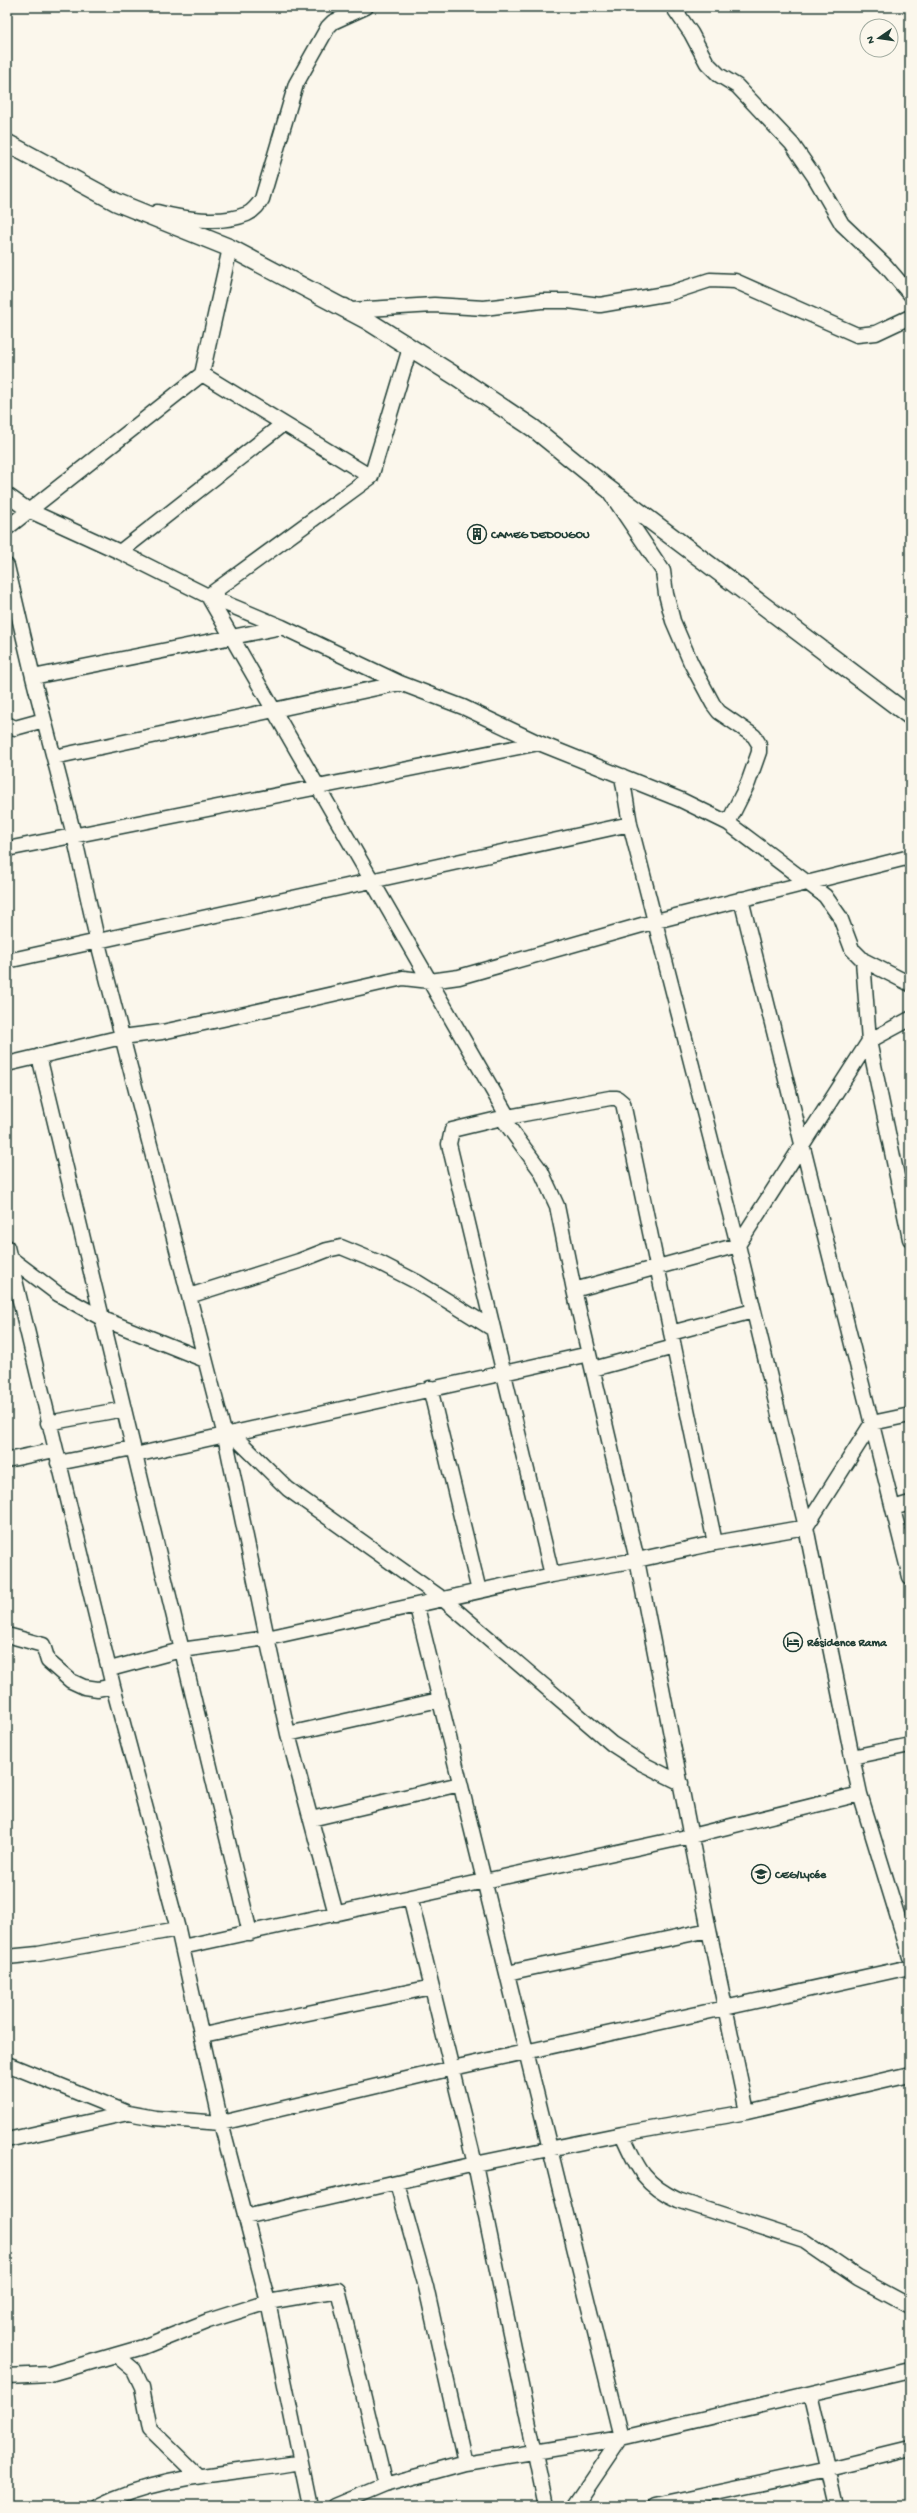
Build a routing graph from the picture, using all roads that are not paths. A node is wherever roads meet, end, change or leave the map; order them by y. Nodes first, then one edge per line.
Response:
1 (366, 7) edge
2 (673, 7) edge
3 (7, 143) edge
4 (116, 202) junction
5 (230, 248) junction
6 (250, 259) junction
7 (910, 294) edge
8 (910, 317) edge
9 (410, 348) junction
10 (202, 374) junction
11 (283, 424) junction
12 (372, 477) junction
13 (606, 487) junction
14 (7, 495) edge
15 (28, 510) junction
16 (7, 528) edge
17 (120, 552) junction
18 (7, 566) edge
19 (208, 596) junction
20 (282, 627) junction
21 (231, 637) junction
22 (33, 677) junction
23 (400, 682) junction
24 (273, 710) junction
25 (910, 716) edge
26 (44, 720) junction
27 (7, 724) edge
28 (539, 743) junction
29 (54, 757) junction
30 (622, 776) junction
31 (318, 787) junction
32 (728, 823) junction
33 (630, 824) junction
34 (74, 835) junction
35 (7, 849) edge
36 (910, 857) edge
37 (371, 880) junction
38 (809, 883) junction
39 (741, 899) junction
40 (656, 921) junction
41 (97, 939) junction
42 (863, 960) junction
43 (7, 961) edge
44 (430, 981) junction
45 (910, 984) edge
46 (910, 1019) edge
47 (122, 1036) junction
48 (869, 1041) junction
49 (39, 1056) junction
50 (7, 1064) edge
51 (505, 1117) junction
52 (802, 1144) junction
53 (908, 1222) edge
54 (910, 1239) edge
55 (738, 1245) junction
56 (8, 1252) edge
57 (657, 1267) junction
58 (574, 1290) junction
59 (189, 1296) junction
60 (753, 1311) junction
61 (103, 1319) junction
62 (493, 1330) junction
63 (671, 1333) junction
64 (674, 1347) junction
65 (589, 1354) junction
66 (205, 1360) junction
67 (593, 1368) junction
68 (503, 1372) junction
69 (430, 1388) junction
70 (124, 1409) junction
71 (910, 1415) edge
72 (48, 1423) junction
73 (872, 1423) junction
74 (228, 1435) junction
75 (134, 1451) junction
76 (56, 1457) junction
77 (7, 1460) edge
78 (910, 1503) edge
79 (893, 1508) junction
80 (806, 1527) junction
81 (715, 1543) junction
82 (637, 1560) junction
83 (552, 1575) junction
84 (910, 1577) edge
85 (479, 1591) junction
86 (444, 1600) junction
87 (417, 1607) junction
88 (7, 1635) edge
89 (267, 1638) junction
90 (181, 1650) junction
91 (110, 1669) junction
92 (113, 1686) junction
93 (439, 1700) junction
94 (288, 1734) junction
95 (910, 1745) edge
96 (852, 1757) junction
97 (681, 1783) junction
98 (460, 1784) junction
99 (860, 1794) junction
100 (311, 1819) junction
101 (691, 1836) junction
102 (484, 1881) junction
103 (410, 1897) junction
104 (336, 1914) junction
105 (178, 1929) junction
106 (709, 1930) junction
107 (250, 1933) junction
108 (182, 1947) junction
109 (7, 1957) edge
110 (910, 1957) edge
111 (910, 1967) edge
112 (507, 1973) junction
113 (432, 1986) junction
114 (726, 2007) junction
115 (203, 2035) junction
116 (527, 2052) junction
117 (7, 2064) edge
118 (453, 2068) junction
119 (910, 2074) edge
120 (747, 2112) junction
121 (128, 2113) junction
122 (221, 2123) junction
123 (622, 2134) junction
124 (7, 2140) edge
125 (550, 2148) junction
126 (475, 2164) junction
127 (397, 2183) junction
128 (245, 2217) junction
129 (268, 2302) junction
130 (910, 2306) edge
131 (116, 2355) junction
132 (910, 2370) edge
133 (7, 2376) edge
134 (810, 2394) junction
135 (621, 2438) junction
136 (910, 2449) edge
137 (535, 2450) junction
138 (301, 2462) junction
139 (465, 2463) junction
140 (828, 2469) junction
141 (197, 2475) junction
142 (385, 2485) junction
143 (98, 2506) edge
144 (310, 2506) edge
145 (335, 2506) edge
146 (546, 2506) edge
147 (575, 2506) edge
148 (655, 2506) edge
149 (836, 2506) edge

1 - 4 street
2 - 7 street
3 - 4 main road
4 - 5 main road
5 - 6 main road
5 - 10 street
6 - 8 street
6 - 9 main road
9 - 12 street
9 - 13 main road
10 - 11 street
10 - 15 street
11 - 12 street
11 - 17 street
12 - 19 street
13 - 25 main road
13 - 32 street
14 - 15 street
15 - 16 street
15 - 17 street
17 - 19 street
18 - 22 street
19 - 20 street
19 - 21 street
20 - 21 street
20 - 23 street
21 - 22 street
21 - 24 street
22 - 26 street
23 - 24 street
23 - 28 street
24 - 29 street
24 - 31 street
26 - 27 street
26 - 29 street
28 - 30 street
28 - 31 street
29 - 34 street
30 - 32 street
30 - 33 street
31 - 34 street
31 - 37 street
32 - 38 street
33 - 37 street
33 - 40 street
34 - 35 street
34 - 41 street
36 - 38 street
37 - 41 street
37 - 44 street
38 - 39 street
38 - 42 street
39 - 40 street
39 - 52 street
40 - 44 street
40 - 55 street
41 - 43 street
41 - 47 street
42 - 45 street
42 - 48 street
44 - 47 street
44 - 51 street
46 - 48 street
47 - 49 street
47 - 59 street
48 - 52 street
48 - 53 street
49 - 50 street
49 - 61 street
51 - 57 street
51 - 58 street
51 - 62 street
52 - 55 street
52 - 73 street
53 - 54 street
55 - 57 street
55 - 60 street
56 - 61 street
56 - 72 street
57 - 58 street
57 - 63 street
58 - 65 street
59 - 62 street
59 - 66 street
60 - 63 street
60 - 80 street
61 - 66 street
61 - 70 street
62 - 68 street
63 - 64 street
64 - 67 street
64 - 81 street
65 - 67 street
65 - 68 street
66 - 74 street
67 - 82 street
68 - 69 street
68 - 83 street
69 - 74 street
69 - 85 street
70 - 72 street
70 - 75 street
71 - 73 street
72 - 76 street
73 - 79 street
73 - 80 street
74 - 75 street
74 - 86 street
74 - 89 street
75 - 76 street
75 - 90 street
76 - 77 street
76 - 91 street
78 - 79 street
79 - 84 street
80 - 81 street
80 - 96 street
81 - 82 street
82 - 83 street
82 - 97 street
83 - 85 street
85 - 86 street
86 - 87 street
86 - 97 street
87 - 89 street
87 - 93 street
88 - 92 street
89 - 90 street
89 - 94 street
90 - 91 street
90 - 107 street
91 - 92 street
92 - 105 street
93 - 94 street
93 - 98 street
94 - 100 street
95 - 96 street
96 - 99 street
97 - 101 street
98 - 100 street
98 - 102 street
99 - 101 street
99 - 110 street
100 - 104 street
101 - 102 street
101 - 106 street
102 - 103 street
102 - 112 street
103 - 104 street
103 - 113 street
104 - 107 street
105 - 108 street
105 - 109 street
106 - 112 street
106 - 114 street
107 - 108 street
108 - 115 street
111 - 114 street
112 - 116 street
113 - 115 street
113 - 118 street
114 - 116 street
114 - 120 street
115 - 122 street
116 - 118 street
116 - 125 street
117 - 121 street
118 - 122 street
118 - 126 street
119 - 120 street
120 - 123 street
121 - 122 street
121 - 124 street
122 - 128 street
123 - 125 street
123 - 130 street
125 - 126 street
125 - 135 street
126 - 127 street
126 - 137 street
127 - 128 street
127 - 139 street
128 - 129 street
129 - 131 street
129 - 138 street
129 - 142 street
131 - 133 street
131 - 141 street
132 - 134 street
134 - 135 street
134 - 140 street
135 - 137 street
135 - 147 street
136 - 140 street
137 - 139 street
137 - 146 street
138 - 141 street
138 - 144 street
139 - 142 street
140 - 148 street
140 - 149 street
141 - 143 street
142 - 145 street

